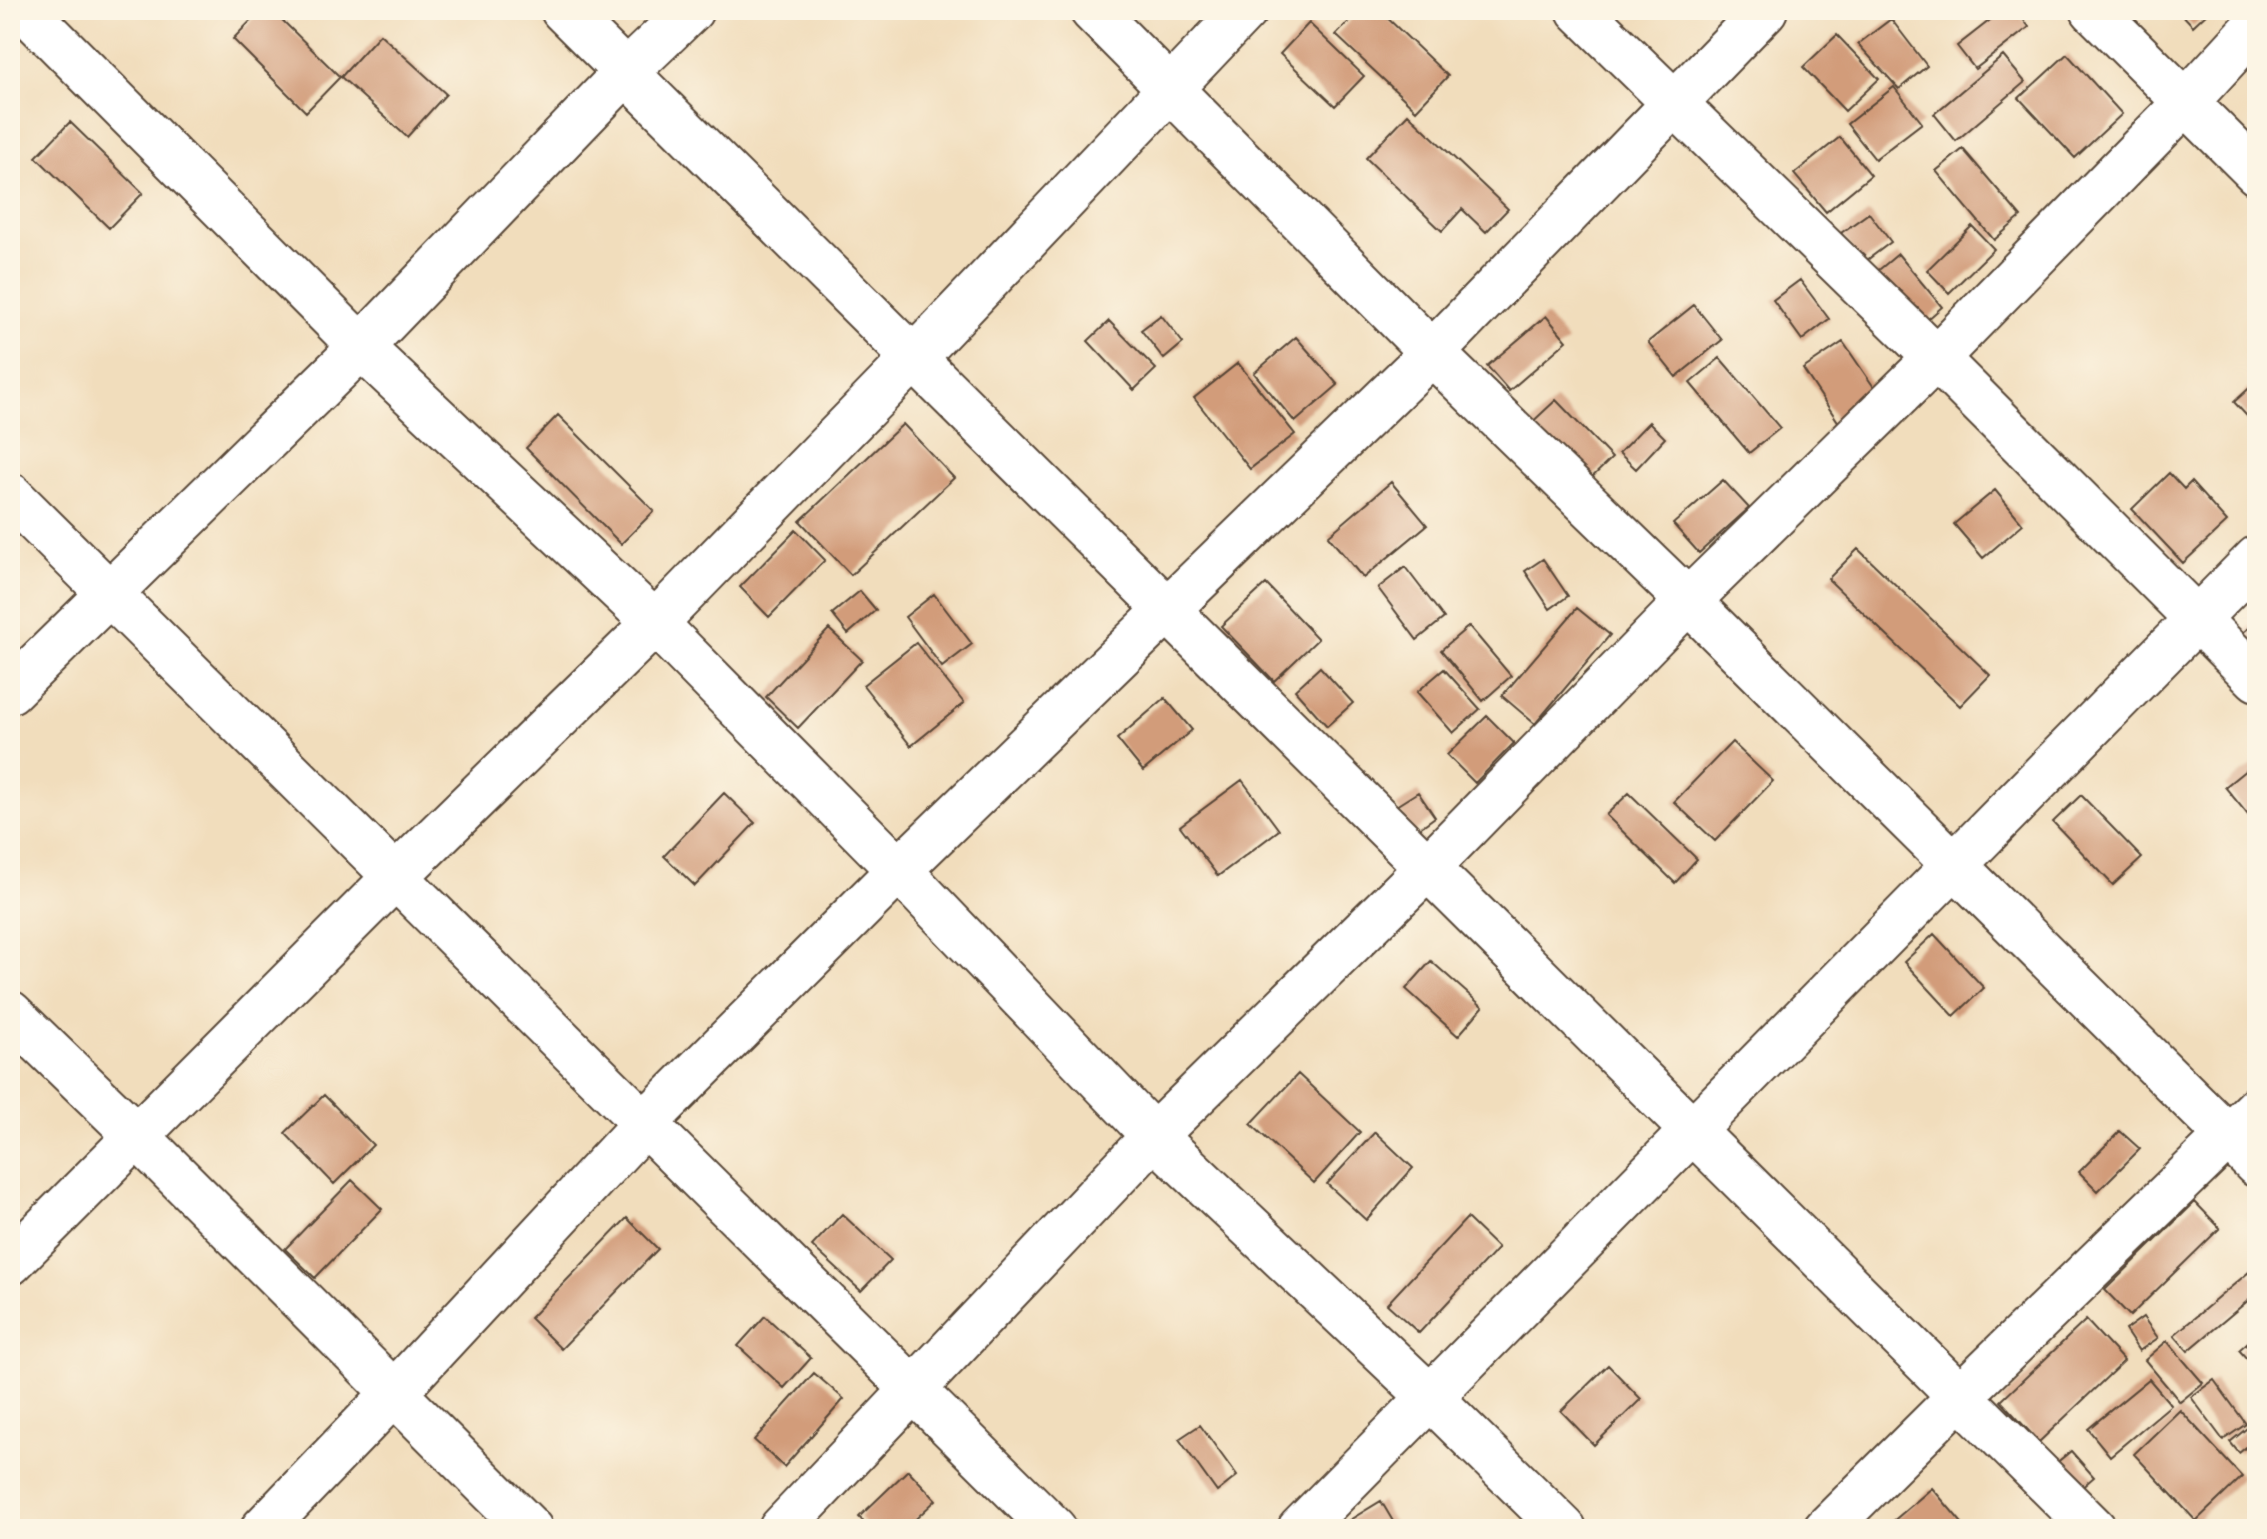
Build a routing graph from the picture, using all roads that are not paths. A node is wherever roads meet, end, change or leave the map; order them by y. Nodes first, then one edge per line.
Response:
1 (25, 10) edge
2 (563, 10) edge
3 (691, 10) edge
4 (1092, 10) edge
5 (1245, 10) edge
6 (1579, 10) edge
7 (1765, 10) edge
8 (2093, 10) edge
9 (2257, 25) edge
10 (626, 72) junction
11 (1171, 88) junction
12 (2186, 102) junction
13 (1675, 103) junction
14 (2257, 173) edge
15 (361, 347) junction
16 (1432, 353) junction
17 (914, 358) junction
18 (1936, 358) junction
19 (10, 495) edge
20 (2257, 558) edge
21 (109, 594) junction
22 (1688, 601) junction
23 (1167, 609) junction
24 (2198, 619) junction
25 (655, 623) junction
26 (2257, 679) edge
27 (10, 691) edge
28 (1955, 865) junction
29 (1427, 868) junction
30 (899, 870) junction
31 (395, 877) junction
32 (10, 1013) edge
33 (644, 1124) junction
34 (1692, 1130) junction
35 (1154, 1136) junction
36 (2247, 1136) edge
37 (138, 1137) junction
38 (10, 1263) edge
39 (914, 1391) junction
40 (394, 1393) junction
41 (1960, 1396) junction
42 (1431, 1398) junction
43 (263, 1529) edge
44 (530, 1529) edge
45 (781, 1529) edge
46 (1054, 1529) edge
47 (1300, 1529) edge
48 (1564, 1529) edge
49 (1826, 1529) edge
50 (2094, 1529) edge

1 - 15 street
2 - 10 street
3 - 10 street
4 - 11 street
5 - 11 street
6 - 13 street
7 - 13 street
8 - 12 street
9 - 12 street
10 - 15 street
10 - 17 street
11 - 16 street
11 - 17 street
12 - 14 street
12 - 18 street
13 - 16 street
13 - 18 street
15 - 21 street
15 - 25 street
16 - 22 street
16 - 23 street
17 - 23 street
17 - 25 street
18 - 22 street
18 - 24 street
19 - 21 street
20 - 24 street
21 - 27 street
21 - 31 street
22 - 28 street
22 - 29 street
23 - 29 street
23 - 30 street
24 - 26 street
24 - 28 street
25 - 30 street
25 - 31 street
28 - 34 street
28 - 36 street
29 - 34 street
29 - 35 street
30 - 33 street
30 - 35 street
31 - 33 street
31 - 37 street
32 - 37 street
33 - 39 street
33 - 40 street
34 - 41 street
34 - 42 street
35 - 39 street
35 - 42 street
36 - 41 street
37 - 38 street
37 - 40 street
39 - 45 street
39 - 46 street
40 - 43 street
40 - 44 street
41 - 49 street
41 - 50 street
42 - 47 street
42 - 48 street

